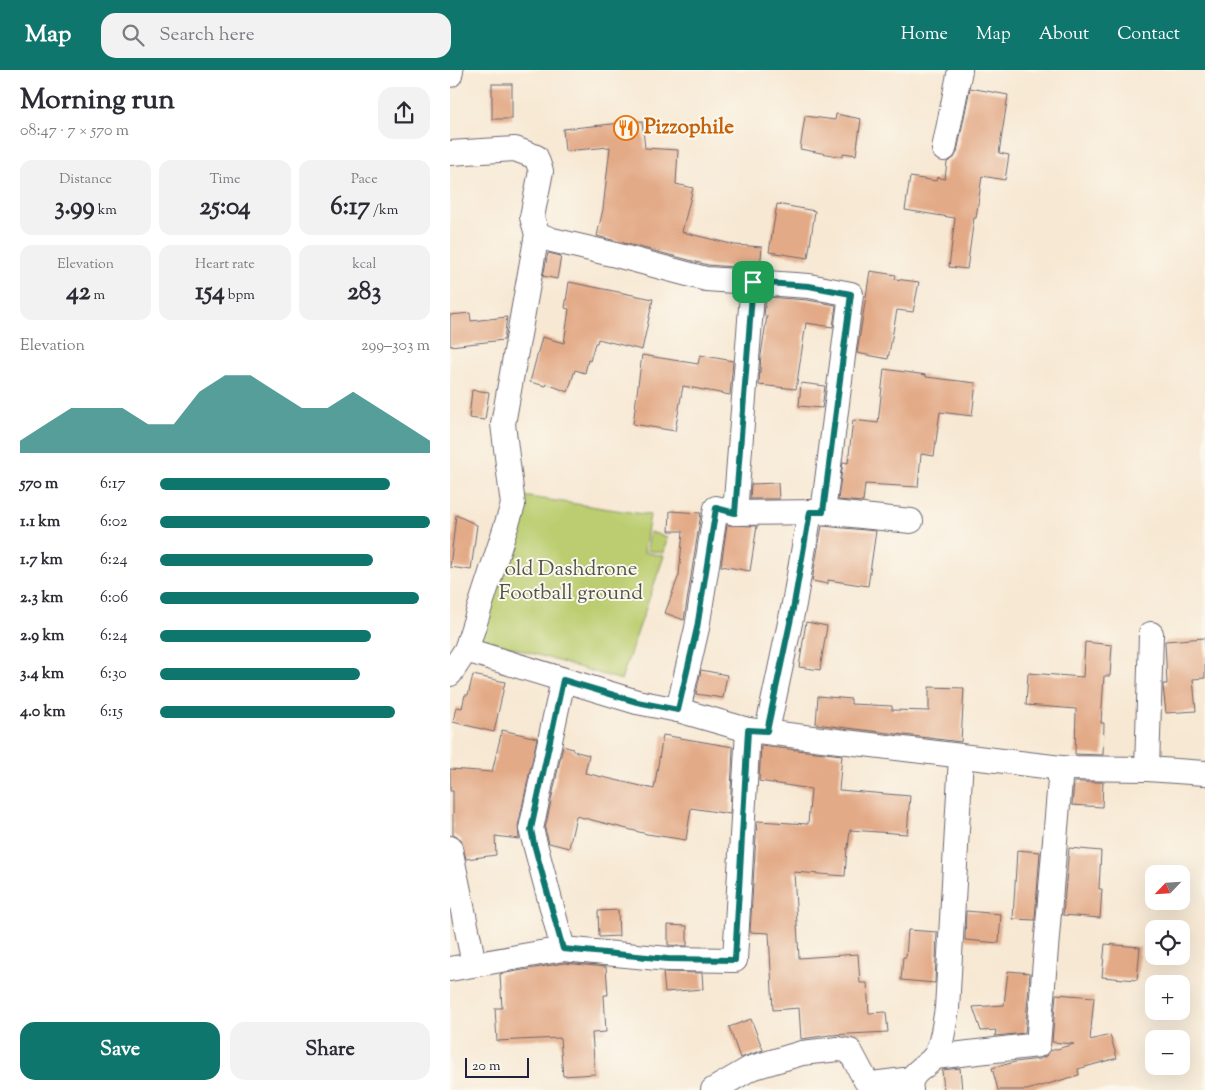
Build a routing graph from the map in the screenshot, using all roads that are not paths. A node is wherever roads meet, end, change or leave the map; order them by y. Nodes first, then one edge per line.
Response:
1 (451, 70) edge
2 (960, 70) edge
3 (450, 75) edge
4 (944, 149) dead end
5 (450, 153) edge
6 (538, 234) junction
7 (753, 282) junction
8 (817, 512) junction
9 (735, 513) junction
10 (911, 521) dead end
11 (1151, 634) dead end
12 (466, 650) junction
13 (450, 674) edge
14 (563, 680) junction
15 (678, 710) junction
16 (758, 731) junction
17 (961, 757) junction
18 (1061, 768) junction
19 (1147, 770) junction
20 (1205, 774) edge
21 (450, 848) edge
22 (563, 949) junction
23 (474, 964) junction
24 (450, 969) edge
25 (935, 1057) junction
26 (911, 1084) edge
27 (713, 1090) edge

1 - 3 street
2 - 4 street
5 - 6 street
6 - 7 street
6 - 12 street
7 - 8 street
7 - 9 street
8 - 9 street
8 - 10 street
8 - 16 street
9 - 15 street
11 - 19 street
12 - 13 street
12 - 14 street
14 - 15 street
14 - 22 street
15 - 16 street
16 - 17 street
16 - 22 street
17 - 18 street
17 - 25 street
18 - 19 street
18 - 25 street
19 - 20 street
21 - 23 street
22 - 23 street
23 - 24 street
25 - 26 street
26 - 27 street

